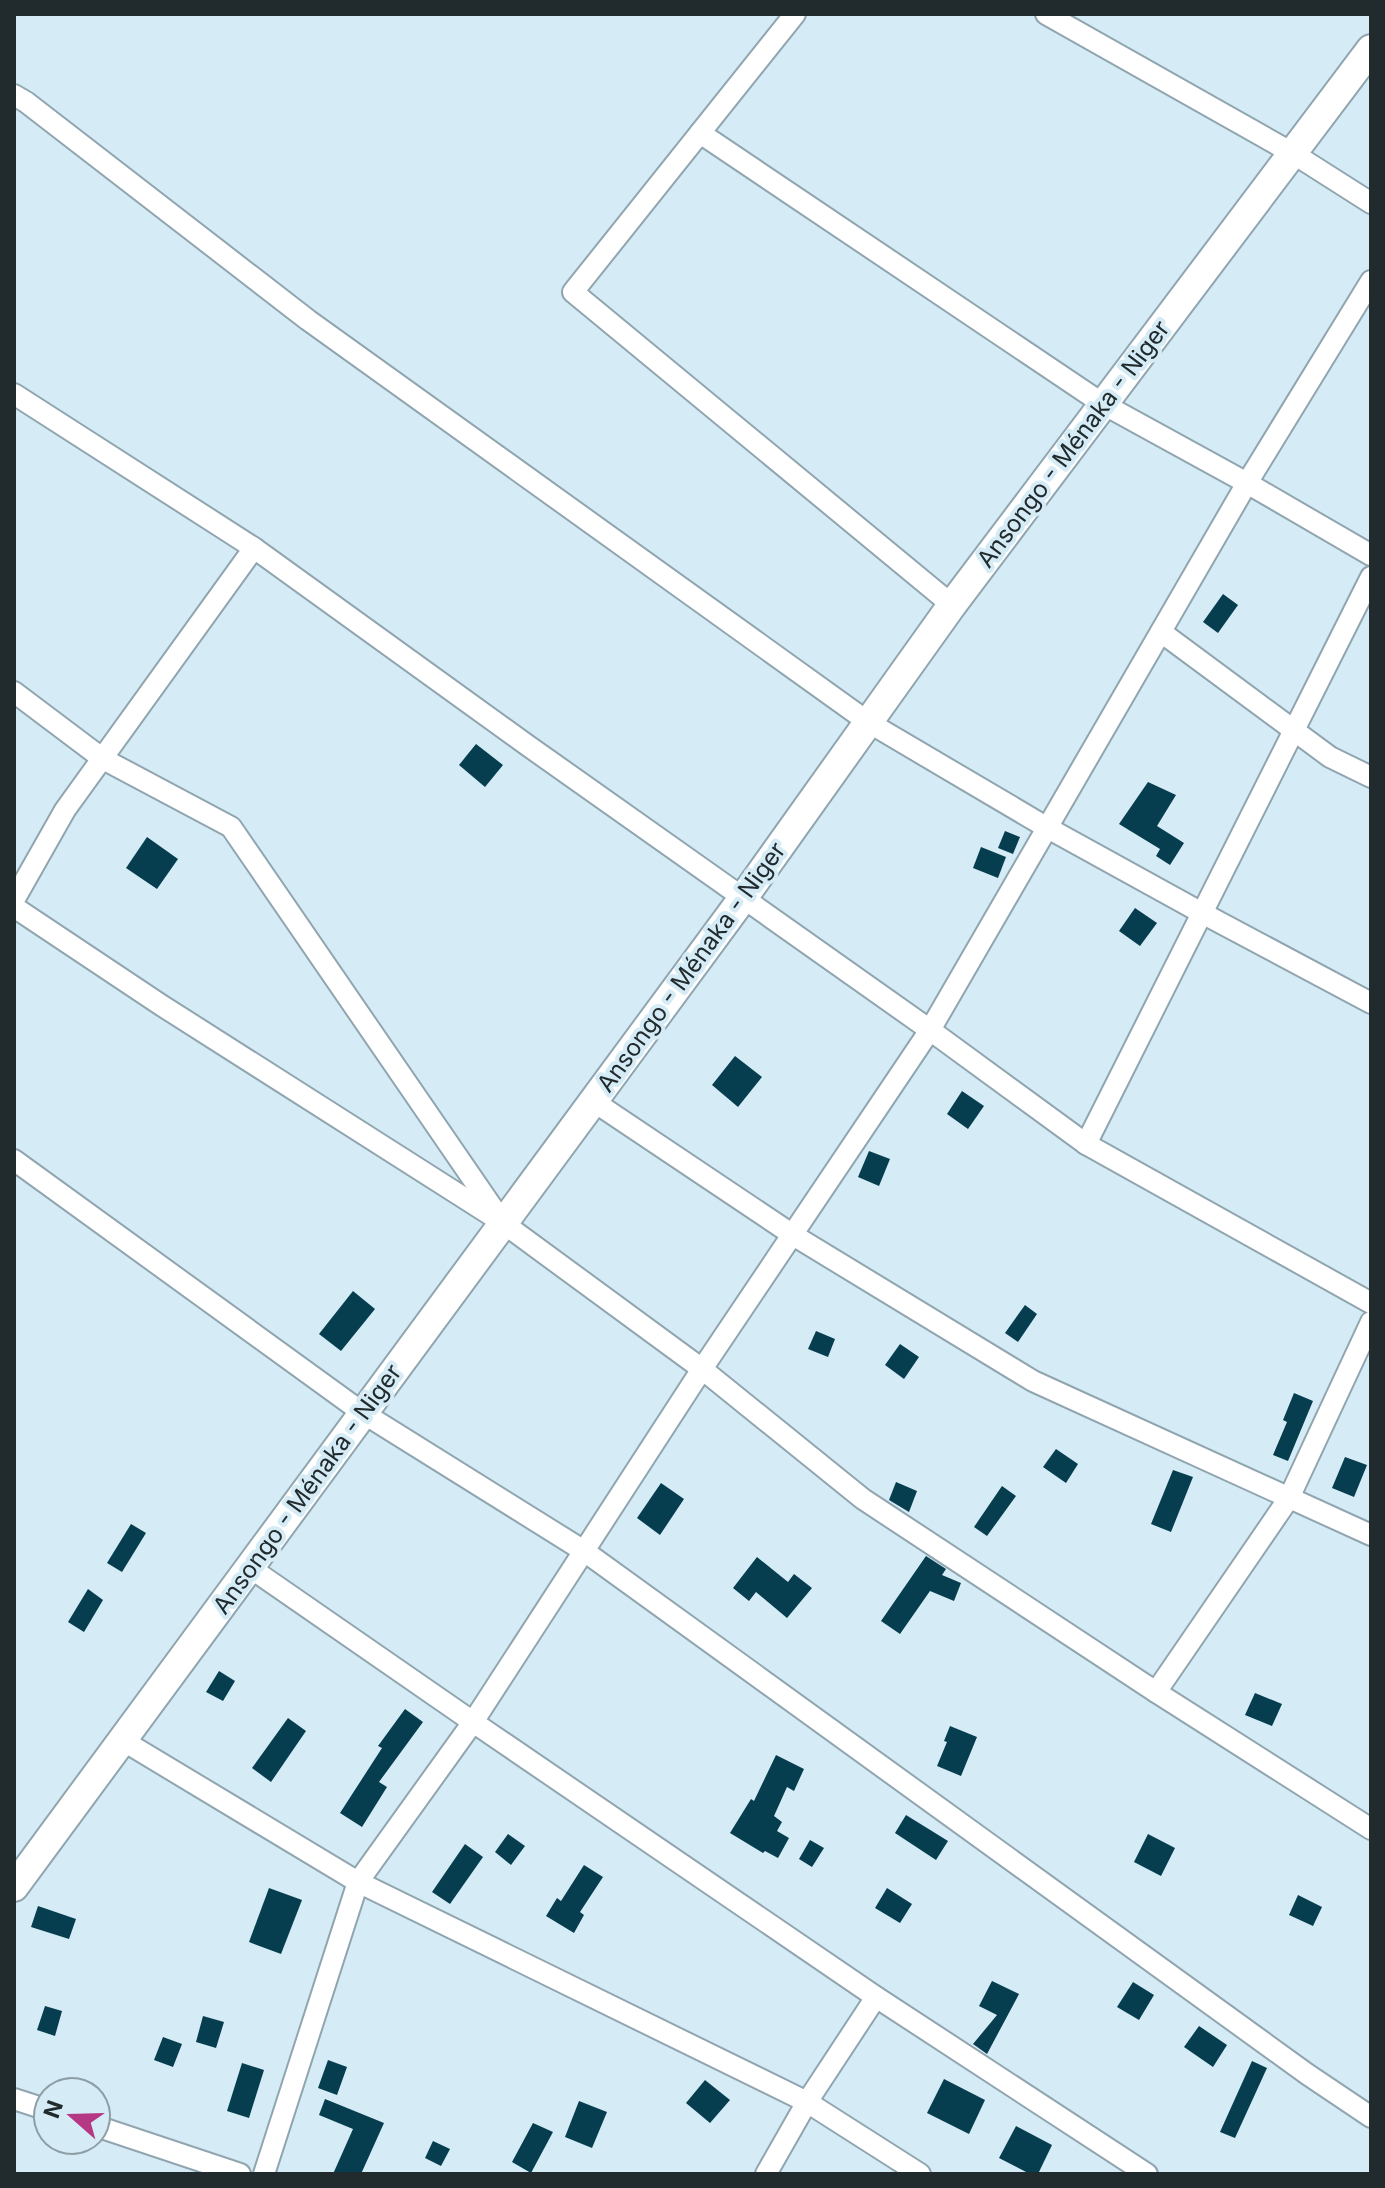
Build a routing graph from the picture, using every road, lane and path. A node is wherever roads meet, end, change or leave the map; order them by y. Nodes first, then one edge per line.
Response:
1 (795, 14) edge
2 (1046, 14) edge
3 (1371, 49) edge
4 (14, 95) edge
5 (700, 133) junction
6 (1294, 154) junction
7 (1371, 203) edge
8 (1371, 281) edge
9 (14, 394) edge
10 (1103, 404) junction
11 (1247, 483) junction
12 (254, 548) junction
13 (1371, 555) edge
14 (1371, 577) edge
15 (952, 605) junction
16 (1161, 632) junction
17 (14, 692) edge
18 (868, 722) junction
19 (1294, 730) junction
20 (103, 759) junction
21 (1371, 777) edge
22 (1046, 827) junction
23 (743, 898) junction
24 (14, 900) edge
25 (14, 907) edge
26 (1202, 913) junction
27 (1371, 1003) edge
28 (930, 1030) junction
29 (593, 1101) junction
30 (1086, 1144) junction
31 (14, 1160) edge
32 (503, 1223) junction
33 (793, 1235) junction
34 (1371, 1303) edge
35 (1371, 1322) edge
36 (702, 1369) junction
37 (363, 1413) junction
38 (1289, 1498) junction
39 (1371, 1535) edge
40 (584, 1551) junction
41 (249, 1567) junction
42 (1156, 1692) junction
43 (473, 1722) junction
44 (122, 1740) junction
45 (1371, 1829) edge
46 (358, 1882) junction
47 (14, 1887) edge
48 (876, 1997) junction
49 (807, 2102) junction
50 (1371, 2117) edge
51 (112, 2131) edge
52 (240, 2174) edge
53 (264, 2174) edge
54 (766, 2174) edge
55 (920, 2174) edge
56 (1147, 2174) edge

1 - 5 street
2 - 6 street
3 - 6 main road, Ansongo - Ménaka - Niger
4 - 18 street
5 - 10 street
5 - 15 street
6 - 7 street
6 - 10 main road, Ansongo - Ménaka - Niger
8 - 11 street
9 - 12 street
10 - 11 street
10 - 15 main road, Ansongo - Ménaka - Niger
11 - 13 street
11 - 16 street
12 - 20 street
12 - 23 street
14 - 19 street
15 - 18 main road, Ansongo - Ménaka - Niger
16 - 19 street
16 - 22 street
17 - 20 street
18 - 22 street
18 - 23 main road, Ansongo - Ménaka - Niger
19 - 21 street
19 - 26 street
20 - 24 street
20 - 32 street
22 - 26 street
22 - 28 street
23 - 28 street
23 - 29 main road, Ansongo - Ménaka - Niger
25 - 32 street
26 - 27 street
26 - 30 street
28 - 30 street
28 - 33 street
29 - 32 main road, Ansongo - Ménaka - Niger
29 - 33 street
30 - 34 street
31 - 37 street
32 - 36 street
32 - 37 main road, Ansongo - Ménaka - Niger
33 - 36 street
33 - 38 street
35 - 38 street
36 - 40 street
36 - 42 street
37 - 40 street
37 - 41 main road, Ansongo - Ménaka - Niger
38 - 39 street
38 - 42 street
40 - 43 street
40 - 50 street
41 - 43 street
41 - 44 main road, Ansongo - Ménaka - Niger
42 - 45 street
43 - 46 street
43 - 48 street
44 - 46 street
44 - 47 main road, Ansongo - Ménaka - Niger
46 - 49 street
46 - 53 street
48 - 49 street
48 - 56 street
49 - 54 street
49 - 55 street
51 - 52 street

